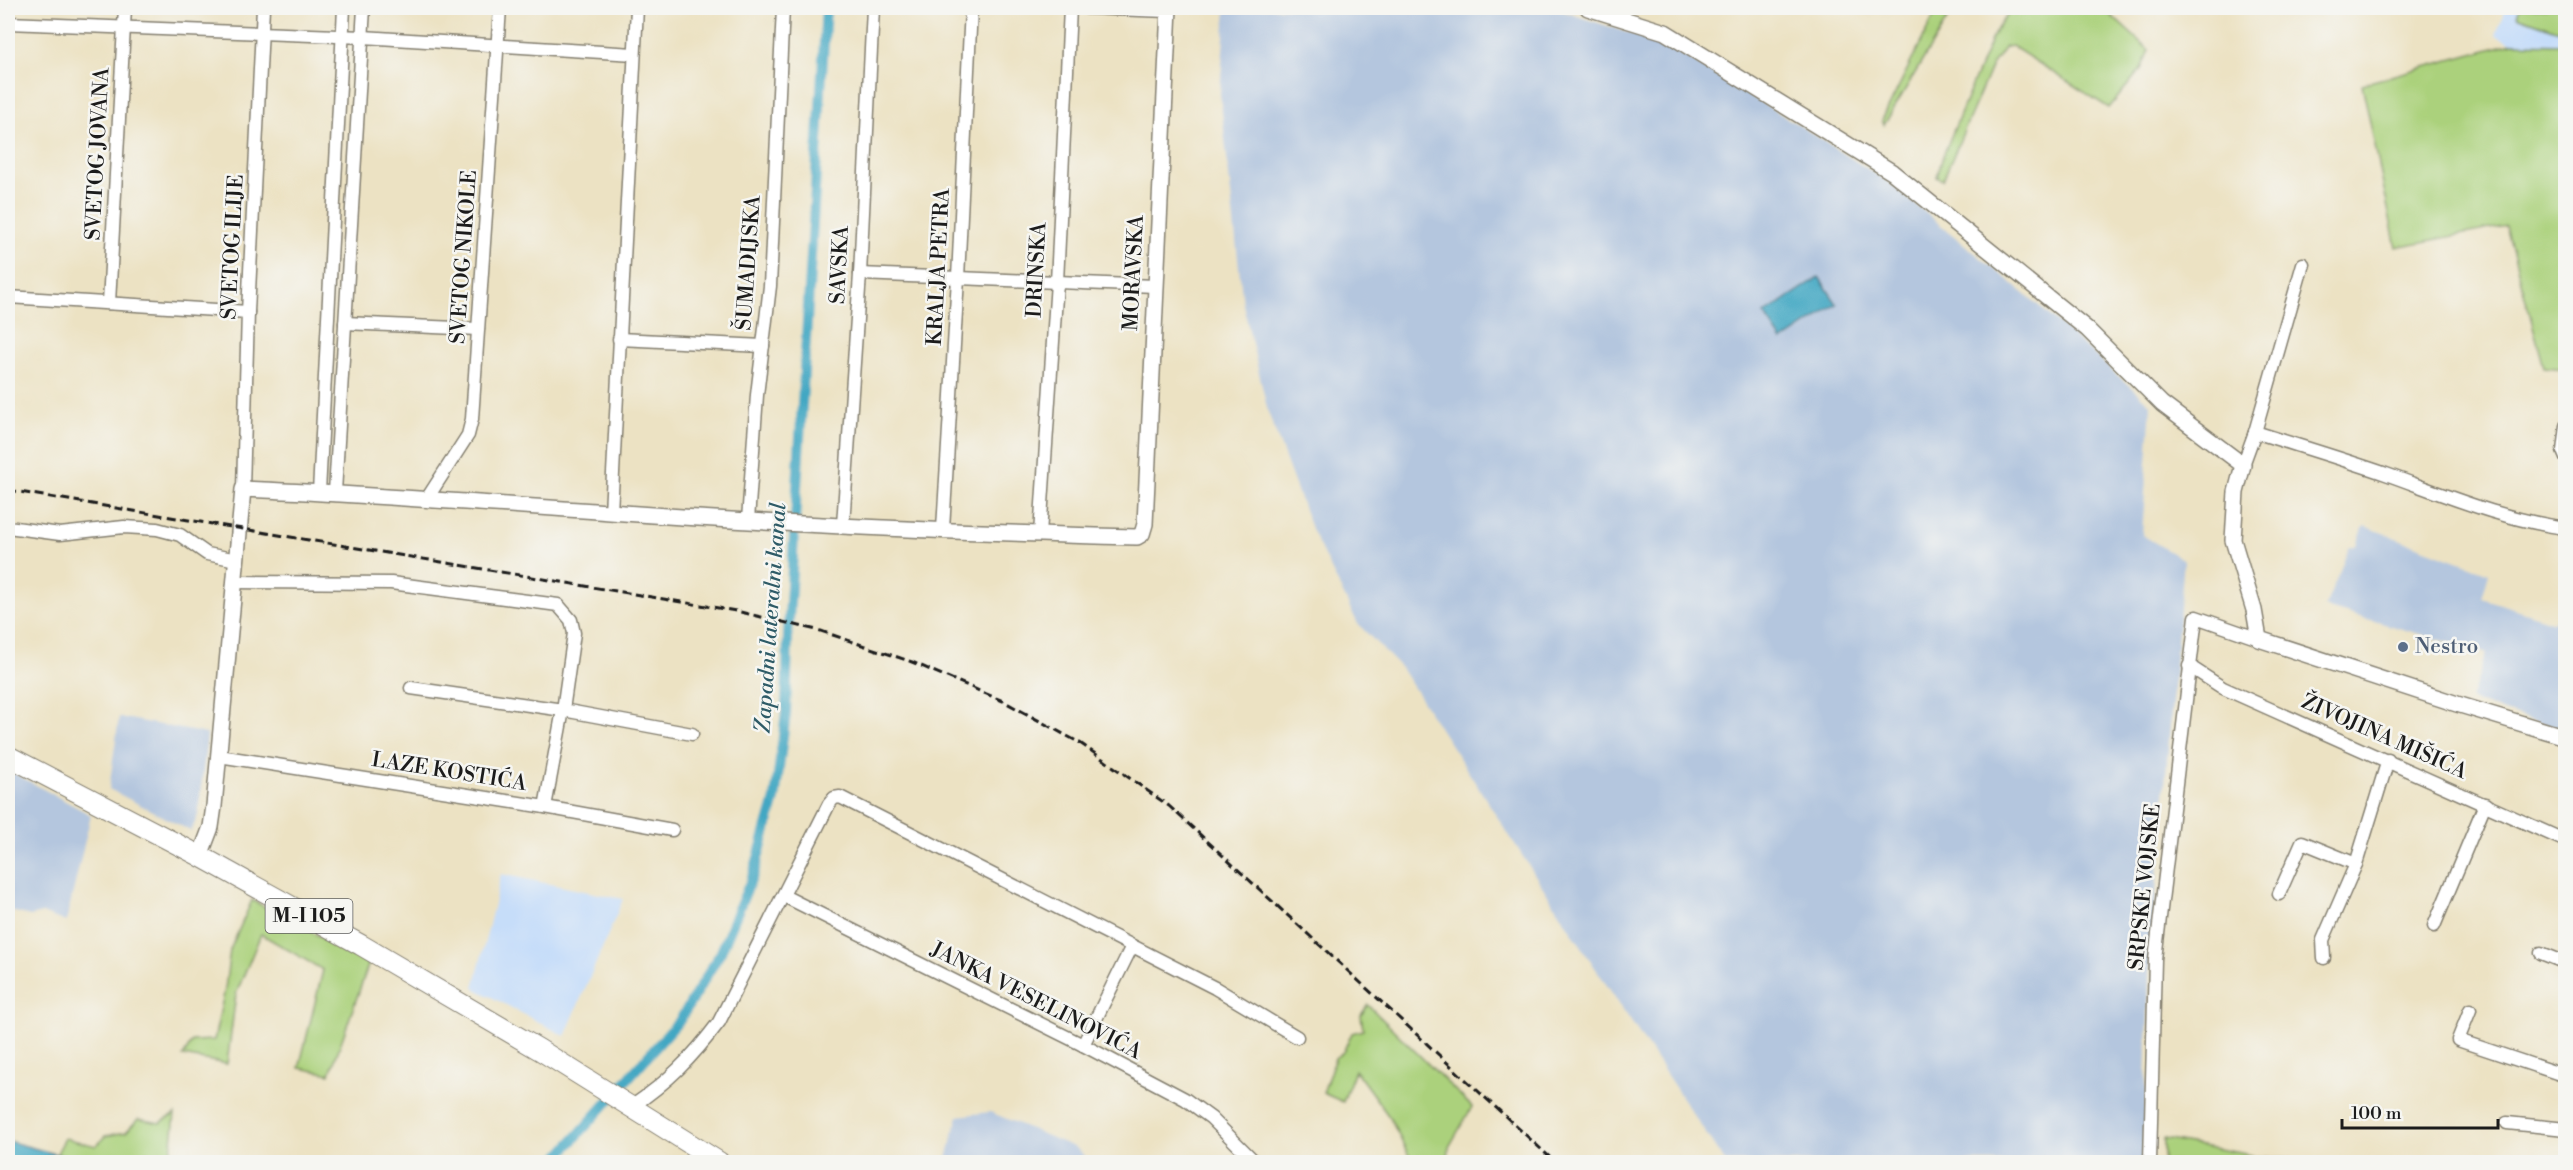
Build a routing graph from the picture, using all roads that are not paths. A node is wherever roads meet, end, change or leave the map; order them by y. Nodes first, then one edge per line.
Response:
1 (125, 8) edge
2 (263, 8) edge
3 (344, 8) edge
4 (364, 8) edge
5 (500, 8) edge
6 (637, 8) edge
7 (783, 8) edge
8 (873, 8) edge
9 (971, 8) edge
10 (1070, 8) edge
11 (1086, 8) edge
12 (1588, 8) edge
13 (1169, 9) edge
14 (8, 23) edge
15 (124, 29) junction
16 (262, 32) junction
17 (343, 36) junction
18 (363, 37) junction
19 (499, 47) junction
20 (634, 54) junction
21 (2303, 264) dead end
22 (860, 274) junction
23 (958, 278) junction
24 (1057, 282) junction
25 (1155, 286) junction
26 (8, 297) edge
27 (109, 303) junction
28 (249, 312) junction
29 (345, 323) junction
30 (478, 329) junction
31 (620, 339) junction
32 (763, 346) junction
33 (2565, 426) edge
34 (2255, 432) junction
35 (2565, 458) edge
36 (2243, 465) junction
37 (243, 489) junction
38 (318, 492) junction
39 (335, 492) junction
40 (428, 497) junction
41 (611, 512) junction
42 (748, 520) junction
43 (843, 525) junction
44 (8, 527) edge
45 (2565, 528) edge
46 (943, 529) junction
47 (1040, 534) junction
48 (237, 560) junction
49 (235, 582) junction
50 (2259, 639) junction
51 (2189, 666) junction
52 (411, 688) dead end
53 (564, 710) junction
54 (692, 734) dead end
55 (2565, 737) edge
56 (8, 756) edge
57 (219, 756) junction
58 (2388, 760) junction
59 (2485, 804) junction
60 (545, 807) junction
61 (672, 830) dead end
62 (2565, 841) edge
63 (200, 856) junction
64 (2356, 864) junction
65 (2279, 894) dead end
66 (784, 896) junction
67 (2434, 926) dead end
68 (1132, 946) junction
69 (2541, 953) dead end
70 (2324, 958) dead end
71 (2565, 963) edge
72 (2470, 1010) dead end
73 (1297, 1037) dead end
74 (1083, 1044) junction
75 (2565, 1076) edge
76 (627, 1104) junction
77 (2507, 1123) dead end
78 (2565, 1129) edge
79 (719, 1162) edge
80 (1255, 1162) edge
81 (2150, 1162) edge

1 - 15 street, SVETOG JOVANA
2 - 16 street, SVETOG ILIJE
3 - 17 street
4 - 18 street
5 - 19 street, SVETOG NIKOLE
6 - 20 street
7 - 32 street, ŠUMADIJSKA
8 - 22 street, SAVSKA
9 - 23 street, KRALJA PETRA
10 - 24 street, DRINSKA
11 - 13 street
12 - 36 street
13 - 25 street, MORAVSKA
14 - 15 street
15 - 16 street
15 - 27 street, SVETOG JOVANA
16 - 17 street
16 - 28 street, SVETOG ILIJE
17 - 18 street
17 - 38 street
18 - 19 street
18 - 29 street
19 - 20 street
19 - 30 street, SVETOG NIKOLE
20 - 31 street
21 - 34 street
22 - 23 street
22 - 43 street, SAVSKA
23 - 24 street
23 - 46 street, KRALJA PETRA
24 - 25 street
24 - 47 street, DRINSKA
25 - 47 street, MORAVSKA
26 - 27 street
27 - 28 street
28 - 37 street, SVETOG ILIJE
29 - 30 street
29 - 39 street
30 - 40 street, SVETOG NIKOLE
31 - 32 street
31 - 41 street
32 - 42 street, ŠUMADIJSKA
33 - 35 street
34 - 36 street
34 - 45 street
36 - 50 street
37 - 38 street
37 - 48 street
38 - 39 street
39 - 40 street
40 - 41 street
41 - 42 street
42 - 43 street
43 - 46 street
44 - 48 street
46 - 47 street
48 - 49 street
49 - 53 street
49 - 57 street
50 - 51 street, SRPSKE VOJSKE
50 - 55 street
51 - 58 street, ŽIVOJINA MIŠIĆA
51 - 81 street, SRPSKE VOJSKE
52 - 53 street
53 - 54 street
53 - 60 street
56 - 63 main road, M-I 105
57 - 60 street, LAZE KOSTIĆA
57 - 63 street
58 - 59 street, ŽIVOJINA MIŠIĆA
58 - 64 street
59 - 62 street, ŽIVOJINA MIŠIĆA
59 - 67 street
60 - 61 street, LAZE KOSTIĆA
63 - 76 main road, M-I 105
64 - 65 street
64 - 70 street
66 - 68 street
66 - 74 street, JANKA VESELINOVIĆA
66 - 76 street
68 - 73 street
68 - 74 street
69 - 71 street
72 - 75 street
74 - 80 street, JANKA VESELINOVIĆA
76 - 79 main road, M-I 105
77 - 78 street

